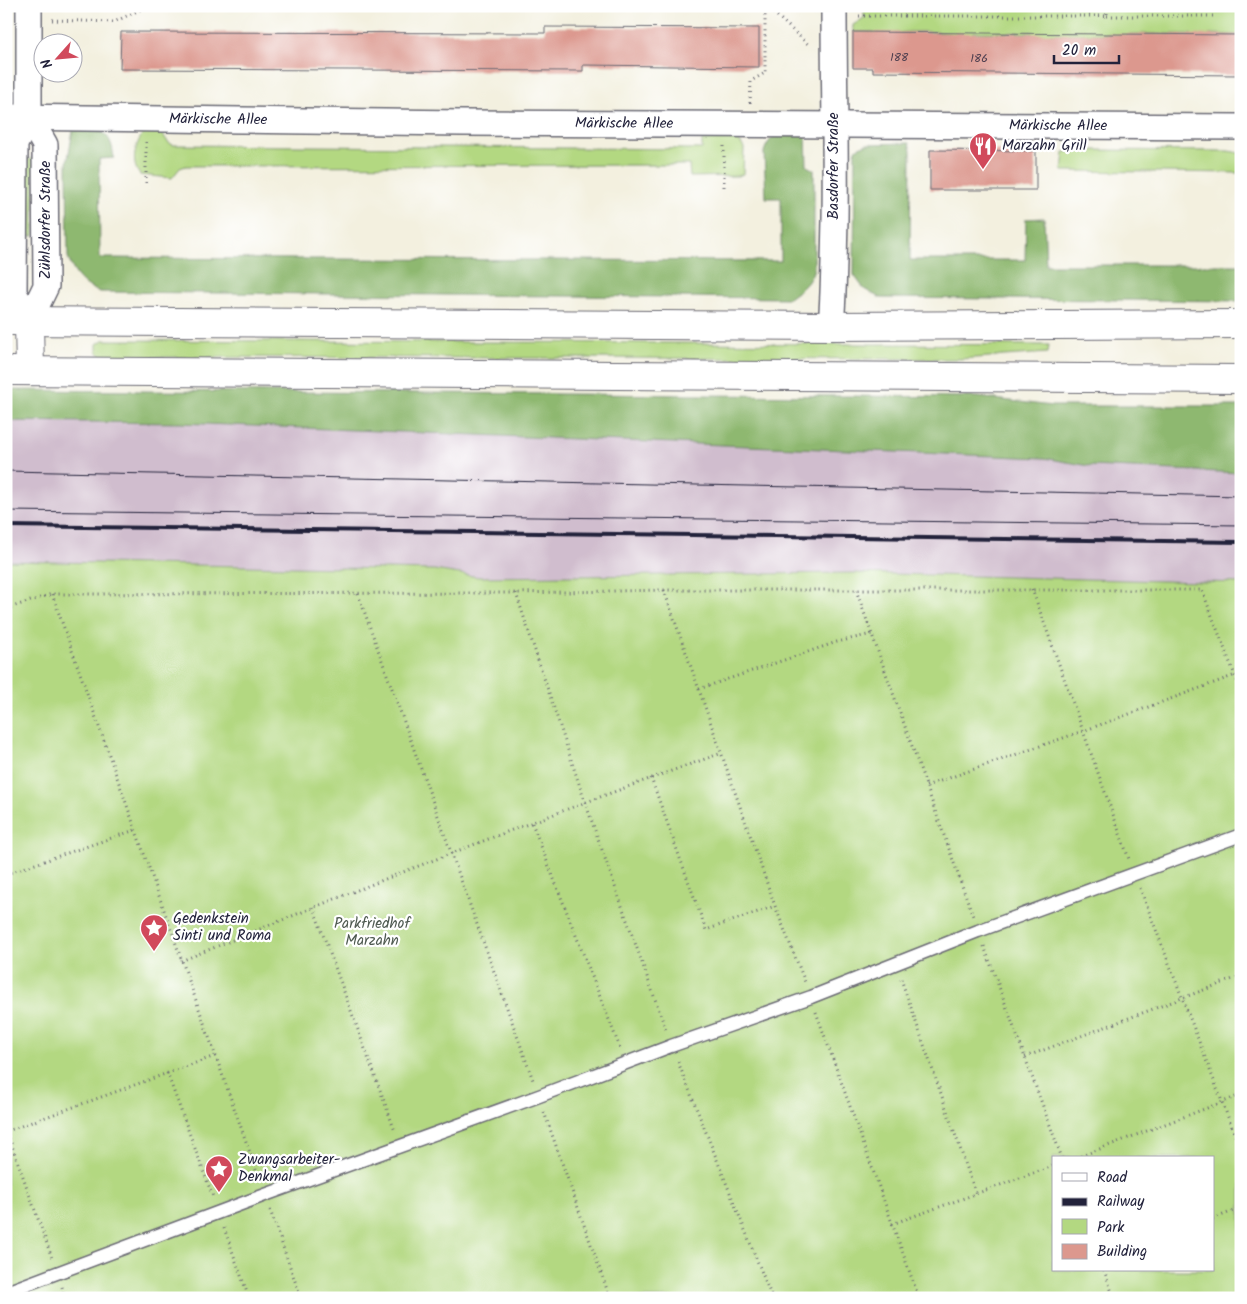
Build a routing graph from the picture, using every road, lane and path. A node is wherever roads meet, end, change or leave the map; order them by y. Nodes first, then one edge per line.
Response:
1 (29, 6) edge
2 (148, 6) edge
3 (765, 6) edge
4 (834, 6) edge
5 (1108, 6) edge
6 (859, 16) dead end
7 (1107, 16) junction
8 (1217, 16) dead end
9 (57, 20) dead end
10 (813, 48) dead end
11 (750, 95) dead end
12 (18, 117) edge
13 (724, 123) junction
14 (835, 124) junction
15 (1241, 127) edge
16 (724, 187) dead end
17 (17, 321) edge
18 (1241, 324) edge
19 (831, 326) junction
20 (18, 371) edge
21 (1241, 379) edge
22 (664, 590) junction
23 (856, 590) junction
24 (516, 593) junction
25 (52, 594) junction
26 (358, 594) junction
27 (6, 609) edge
28 (872, 634) junction
29 (1241, 673) edge
30 (1235, 675) junction
31 (699, 689) junction
32 (1241, 691) edge
33 (722, 753) junction
34 (651, 778) junction
35 (926, 786) junction
36 (585, 802) junction
37 (532, 823) junction
38 (135, 830) junction
39 (1241, 835) edge
40 (452, 854) junction
41 (6, 874) edge
42 (775, 906) junction
43 (313, 907) junction
44 (978, 931) junction
45 (181, 961) junction
46 (895, 964) junction
47 (1241, 976) edge
48 (811, 998) junction
49 (671, 1046) junction
50 (215, 1056) junction
51 (1025, 1057) junction
52 (626, 1063) junction
53 (167, 1073) junction
54 (539, 1096) junction
55 (1241, 1096) edge
56 (7, 1130) edge
57 (401, 1146) junction
58 (1061, 1156) edge
59 (1081, 1156) edge
60 (1052, 1166) edge
61 (976, 1194) junction
62 (265, 1195) junction
63 (1241, 1208) edge
64 (218, 1213) junction
65 (1214, 1219) edge
66 (892, 1224) junction
67 (57, 1272) junction
68 (1105, 1272) edge
69 (6, 1292) edge
70 (65, 1298) edge
71 (248, 1298) edge
72 (301, 1298) edge
73 (610, 1298) edge
74 (772, 1298) edge
75 (919, 1298) edge
76 (1114, 1298) edge

1 - 12 street, Zühlsdorfer Straße
2 - 9 path
3 - 10 path
3 - 11 path
4 - 14 street, Basdorfer Straße
5 - 7 path
6 - 7 path
7 - 8 path
12 - 13 street, Märkische Allee
12 - 17 street, Zühlsdorfer Straße
13 - 14 street, Märkische Allee
13 - 16 path
14 - 15 street, Märkische Allee
14 - 19 street, Basdorfer Straße
17 - 19 main road
17 - 20 main road
18 - 19 main road
20 - 21 main road
22 - 23 path
22 - 24 path
22 - 31 path
23 - 28 path
23 - 30 path
24 - 26 path
24 - 36 path
25 - 26 path
25 - 27 path
25 - 38 path
26 - 40 path
28 - 31 path
28 - 35 path
29 - 30 path
30 - 32 path
30 - 35 path
31 - 33 path
33 - 34 path
33 - 42 path
34 - 36 path
34 - 42 path
35 - 44 path
36 - 37 path
36 - 49 path
37 - 40 path
37 - 52 path
38 - 41 path
38 - 45 path
39 - 44 lane
40 - 43 path
40 - 54 path
42 - 48 path
43 - 45 path
43 - 57 path
44 - 46 lane
44 - 51 path
45 - 50 path
46 - 48 lane
46 - 61 path
47 - 51 path
48 - 49 lane
48 - 66 path
49 - 52 lane
49 - 74 path
50 - 53 path
50 - 62 path
51 - 58 path
52 - 54 lane
53 - 56 path
53 - 64 path
54 - 57 lane
54 - 73 path
55 - 59 path
56 - 67 path
57 - 62 lane
60 - 61 path
61 - 66 path
62 - 64 lane
62 - 72 path
63 - 65 path
64 - 67 lane
64 - 71 path
66 - 75 path
67 - 69 lane
67 - 70 path
68 - 76 path

